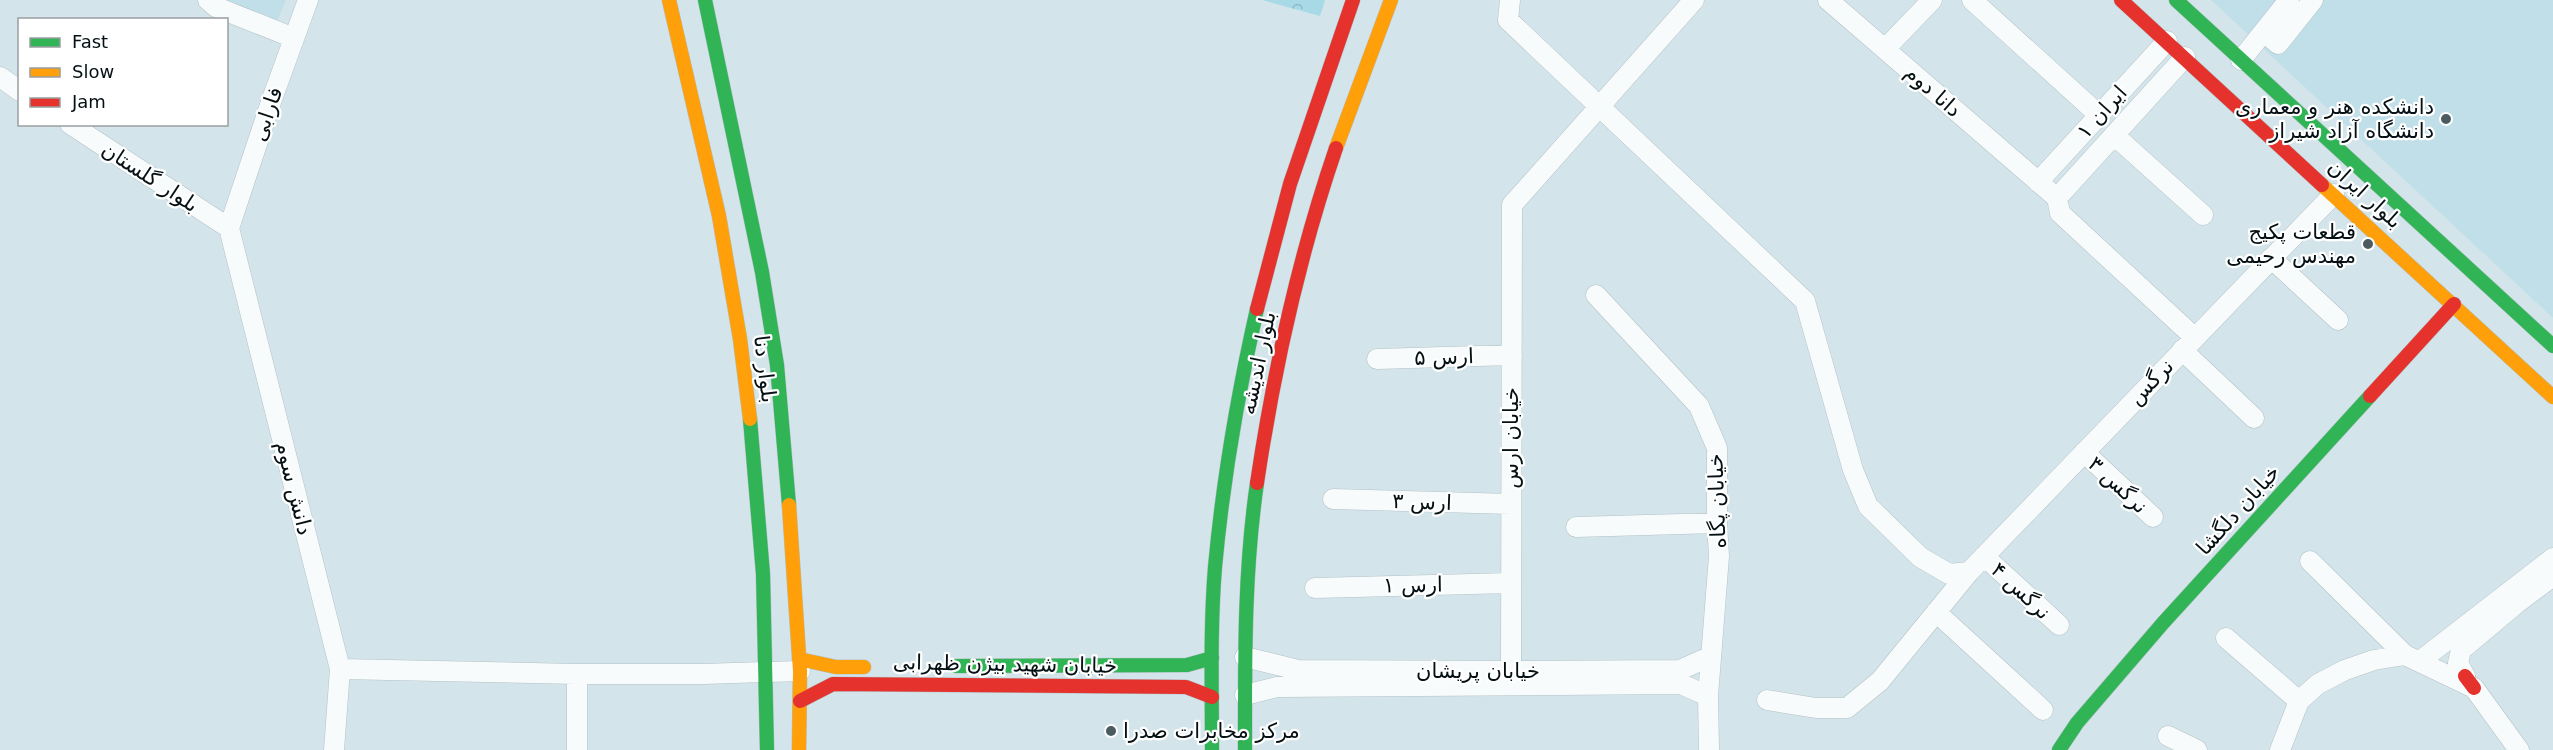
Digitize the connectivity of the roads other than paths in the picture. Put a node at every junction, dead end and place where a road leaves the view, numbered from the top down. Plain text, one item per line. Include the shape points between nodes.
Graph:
1 (208, 0) edge
2 (308, 0) edge
3 (669, 0) edge
4 (705, 0) edge
5 (1353, 0) edge
6 (1391, 0) edge
7 (1510, 0) edge
8 (1694, 0) edge
9 (1828, 0) edge
10 (1932, 0) edge
11 (1972, 0) edge
12 (2121, 0) edge
13 (2176, 0) edge
14 (2289, 0) edge
15 (2313, 0) edge
16 (2264, 32) junction
17 (294, 39) junction
18 (2167, 41) junction
19 (1885, 49) junction
20 (2185, 57) junction
21 (2241, 60) junction
22 (0, 78) edge
23 (18, 89) edge
24 (1600, 106) junction
25 (2099, 115) junction
26 (73, 126) edge
27 (2114, 135) junction
28 (2038, 182) junction
29 (2334, 194) junction
30 (2057, 198) junction
31 (2203, 215) dead end
32 (229, 228) junction
33 (2271, 258) junction
34 (1596, 295) dead end
35 (2454, 304) junction
36 (2338, 320) dead end
37 (2188, 344) junction
38 (2553, 346) edge
39 (1512, 355) junction
40 (1377, 359) dead end
41 (2553, 397) edge
42 (2254, 418) dead end
43 (2084, 452) junction
44 (1333, 499) dead end
45 (1511, 504) junction
46 (2153, 517) dead end
47 (1717, 523) junction
48 (1576, 527) dead end
49 (1984, 556) junction
50 (2553, 558) edge
51 (2310, 561) dead end
52 (1969, 572) junction
53 (2553, 576) edge
54 (1511, 583) junction
55 (1315, 588) dead end
56 (1936, 612) junction
57 (2059, 626) dead end
58 (2226, 638) dead end
59 (1711, 656) junction
60 (1245, 657) junction
61 (1212, 658) junction
62 (2412, 658) junction
63 (800, 665) junction
64 (883, 667) dead end
65 (942, 667) dead end
66 (340, 669) junction
67 (1511, 671) junction
68 (768, 672) junction
69 (577, 674) junction
70 (2469, 682) junction
71 (1245, 695) junction
72 (1708, 696) junction
73 (1212, 697) junction
74 (1767, 699) dead end
75 (800, 701) junction
76 (2300, 701) junction
77 (2043, 710) dead end
78 (2169, 736) dead end
79 (334, 750) edge
80 (577, 750) edge
81 (767, 750) edge
82 (799, 750) edge
83 (1212, 750) edge
84 (1245, 750) edge
85 (1709, 750) edge
86 (2059, 750) edge
87 (2197, 750) edge
88 (2280, 750) edge
89 (2519, 750) edge

1 - 17 street via 216,7
2 - 17 street, فارابی
3 - 68 street, بلوار دنا via 731,278 745,369
4 - 63 street, بلوار دنا via 762,272 777,364
5 - 61 street, بلوار اندیشه via 1272,245 1248,346 1217,543
6 - 60 street, بلوار اندیشه via 1327,176 1303,254 1280,353 1249,547
7 - 24 street via 1508,20
8 - 24 street
9 - 19 street, دانا دوم
10 - 19 street
11 - 25 street
12 - 18 street, بلوار ایران
13 - 21 street, بلوار ایران
14 - 16 street
15 - 16 street via 2278,44
16 - 21 street
17 - 32 street, فارابی
18 - 20 street, بلوار ایران
18 - 25 street, ایران ۱
19 - 28 street, دانا دوم
20 - 27 street, ایران ۱
20 - 29 street, بلوار ایران
21 - 38 street, بلوار ایران
22 - 23 street
24 - 39 street, خیابان ارس via 1512,205
24 - 52 street via 1805,301 1853,470 1868,506 1920,558 1948,574
25 - 28 street, ایران ۱
26 - 32 street, بلوار گلستان
27 - 30 street, ایران ۱
27 - 31 street
28 - 30 street, دانا دوم
29 - 33 street, نرگس
29 - 35 street, بلوار ایران
30 - 37 street via 2060,213
32 - 66 street, دانش سوم
33 - 36 street
33 - 37 street, نرگس
34 - 47 street, خیابان پگاه via 1699,406 1717,448
35 - 41 street, بلوار ایران
35 - 86 street, خیابان دلگشا via 2163,623 2077,723
37 - 42 street
37 - 43 street, نرگس
39 - 40 street, ارس ۵
39 - 45 street, خیابان ارس
43 - 46 street, نرگس ۳
43 - 49 street, نرگس
44 - 45 street, ارس ۳
45 - 54 street, خیابان ارس
47 - 48 street
47 - 59 street, خیابان پگاه via 1719,556
49 - 52 street, نرگس
49 - 57 street, نرگس ۴
50 - 62 street
51 - 62 street
52 - 56 street, نرگس
53 - 70 street via 2461,650 2458,663
54 - 55 street, ارس ۱
54 - 67 street, خیابان ارس
56 - 74 street, نرگس via 1880,681 1846,708 1816,708
56 - 77 street
58 - 76 street
59 - 67 street, خیابان پریشان via 1680,670
59 - 72 street, خیابان پگاه
60 - 67 street, خیابان پریشان via 1299,670
60 - 71 street, بلوار اندیشه
61 - 65 street, خیابان شهید بیژن ظهرابی via 1188,665
61 - 73 street, بلوار اندیشه
62 - 70 street
62 - 76 street via 2374,660 2345,670 2318,684
63 - 64 street, خیابان شهید بیژن ظهرابی
63 - 68 street
63 - 75 street, بلوار دنا
66 - 69 street
66 - 79 street, دانش سوم
68 - 69 street
68 - 81 street, بلوار دنا
69 - 80 street
70 - 89 street
71 - 72 street, خیابان پریشان via 1277,687 1681,684
71 - 84 street, بلوار اندیشه
72 - 85 street, خیابان پگاه
73 - 75 street, خیابان شهید بیژن ظهرابی via 1186,687 833,684
73 - 83 street, بلوار اندیشه
75 - 82 street, بلوار دنا
76 - 88 street
78 - 87 street

